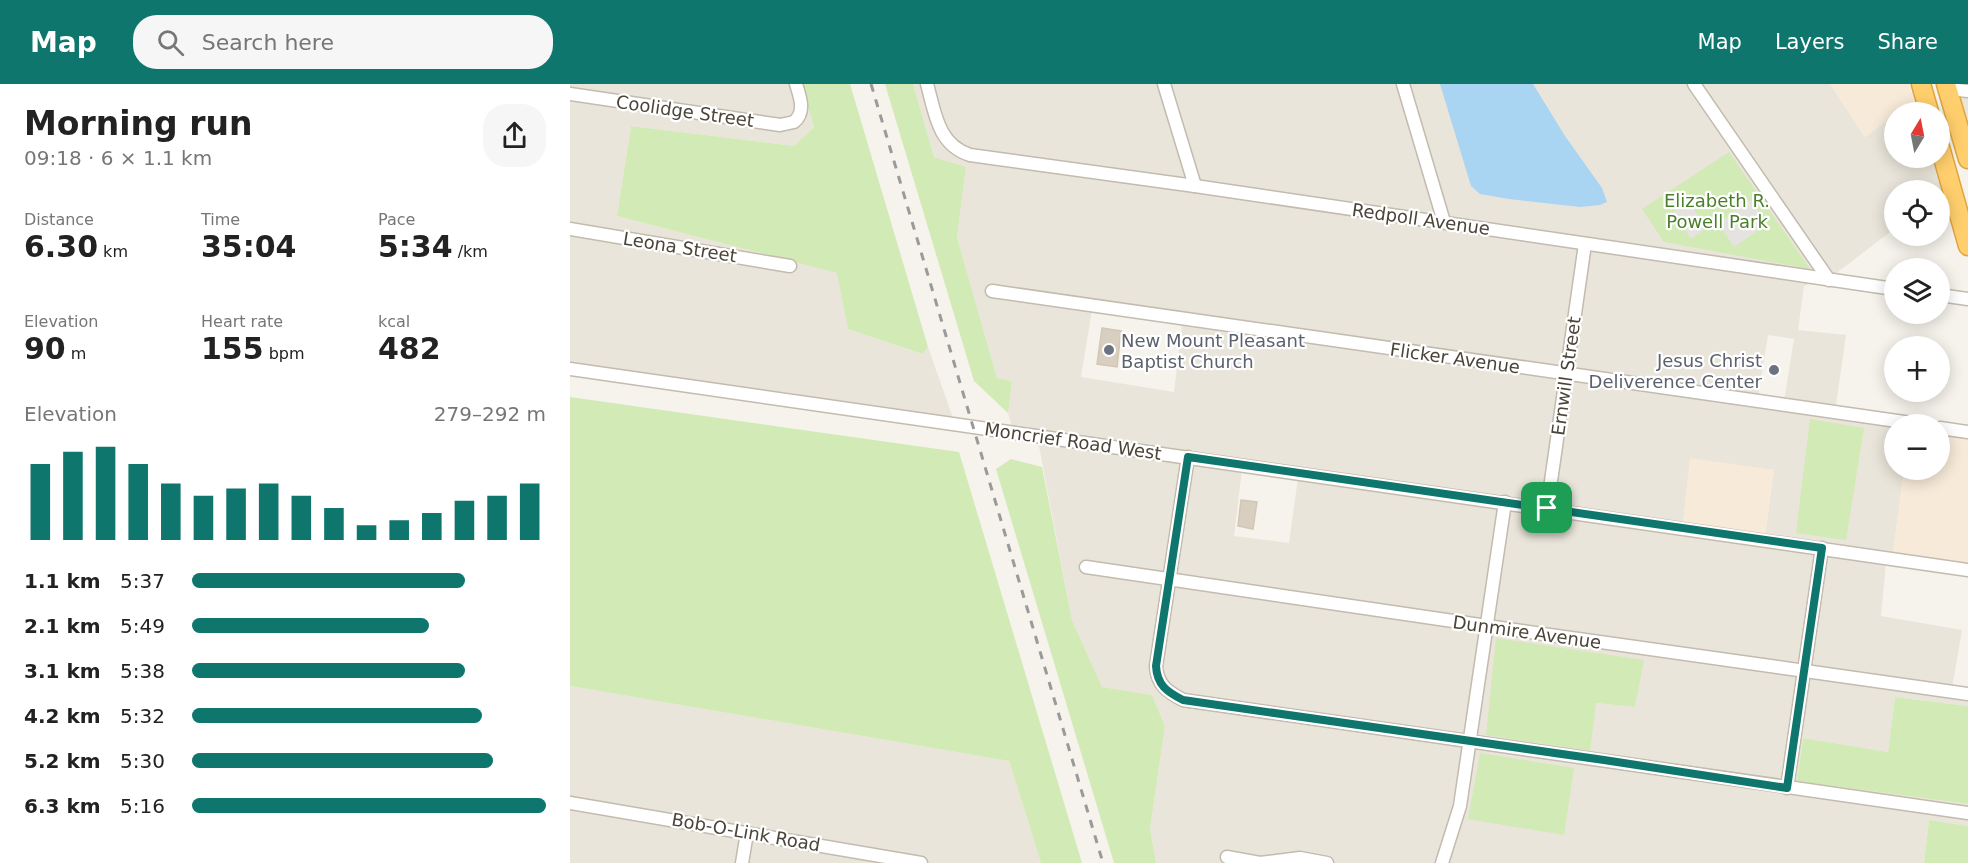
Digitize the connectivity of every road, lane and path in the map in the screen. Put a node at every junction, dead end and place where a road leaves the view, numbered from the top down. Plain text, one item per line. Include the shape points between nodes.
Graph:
1 (796, 84) edge
2 (927, 84) edge
3 (1164, 84) edge
4 (1403, 84) edge
5 (1694, 84) edge
6 (1921, 84) edge
7 (1947, 86) edge
8 (1968, 91) edge
9 (570, 94) edge
10 (1926, 102) edge
11 (1968, 159) edge
12 (1946, 168) edge
13 (1195, 186) junction
14 (1444, 222) junction
15 (570, 229) edge
16 (1586, 244) junction
17 (1968, 246) edge
18 (790, 266) dead end
19 (1829, 280) junction
20 (1884, 288) edge
21 (992, 291) dead end
22 (1950, 296) edge
23 (1968, 299) edge
24 (570, 369) edge
25 (1566, 374) junction
26 (1884, 419) edge
27 (1950, 429) edge
28 (1968, 432) edge
29 (1188, 457) junction
30 (1504, 502) junction
31 (1547, 508) junction
32 (1822, 548) junction
33 (1086, 567) dead end
34 (1968, 570) edge
35 (1169, 579) junction
36 (1487, 626) junction
37 (1804, 670) junction
38 (1968, 694) edge
39 (1471, 741) junction
40 (1787, 788) junction
41 (570, 803) edge
42 (1968, 813) edge
43 (747, 833) junction
44 (1227, 857) dead end
45 (1283, 861) edge
46 (742, 863) edge
47 (921, 863) edge
48 (1327, 863) edge
49 (1442, 863) edge

1 - 9 street, Coolidge Street via 801,105 798,119 780,125
2 - 13 street, Redpoll Avenue via 939,128 959,151
3 - 13 street
4 - 14 street
5 - 19 street
6 - 10 highway
7 - 8 street
7 - 11 highway
12 - 17 highway
13 - 14 street, Redpoll Avenue
14 - 16 street, Redpoll Avenue
15 - 18 street, Leona Street
16 - 19 street, Redpoll Avenue
16 - 25 street, Ernwill Street
19 - 20 street, Redpoll Avenue
21 - 25 street, Flicker Avenue
22 - 23 street
24 - 29 street, Moncrief Road West
25 - 26 street, Flicker Avenue
25 - 31 street, Ernwill Street
27 - 28 street
29 - 30 street, Moncrief Road West
29 - 35 street
30 - 31 street, Moncrief Road West
30 - 36 street
31 - 32 street, Moncrief Road West
32 - 34 street, Moncrief Road West
32 - 37 street
33 - 35 street, Dunmire Avenue
35 - 36 street, Dunmire Avenue
35 - 39 street via 1157,676 1162,686 1183,700
36 - 37 street, Dunmire Avenue
36 - 39 street
37 - 38 street, Dunmire Avenue
37 - 40 street
39 - 40 street
39 - 49 street via 1460,806
40 - 42 street
41 - 43 street, Bob-O-Link Road
43 - 46 street
43 - 47 street, Bob-O-Link Road
44 - 45 street via 1260,863
45 - 48 street via 1300,858

